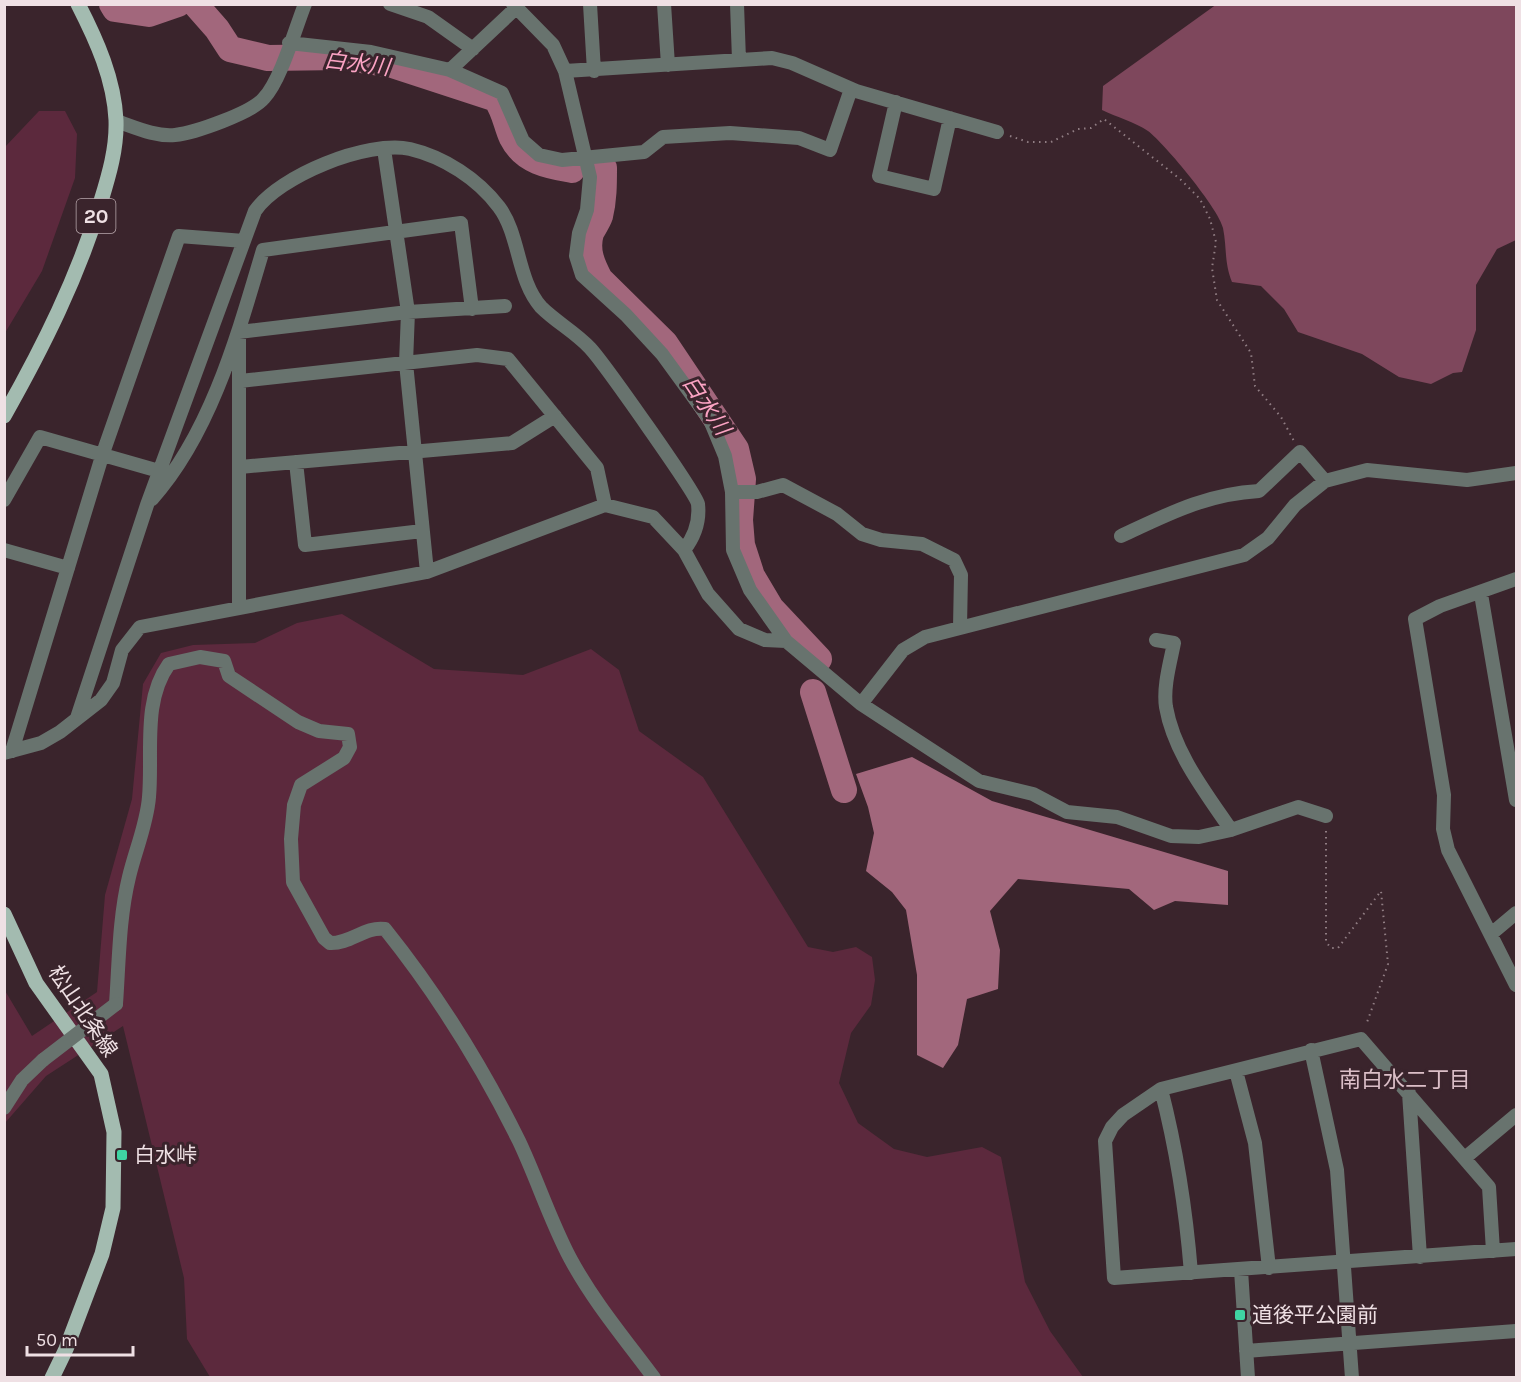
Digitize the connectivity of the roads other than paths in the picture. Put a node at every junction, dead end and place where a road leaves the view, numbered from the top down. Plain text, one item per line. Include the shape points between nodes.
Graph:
1 (78, 4) edge
2 (305, 4) edge
3 (390, 4) edge
4 (590, 4) edge
5 (664, 4) edge
6 (737, 4) edge
7 (515, 6) edge
8 (289, 42) junction
9 (473, 49) junction
10 (740, 60) junction
11 (668, 65) junction
12 (450, 70) junction
13 (566, 71) junction
14 (594, 71) junction
15 (851, 88) junction
16 (896, 102) junction
17 (950, 118) junction
18 (116, 121) junction
19 (997, 132) road end
20 (384, 149) junction
21 (585, 159) junction
22 (397, 230) junction
23 (244, 241) junction
24 (505, 306) dead end
25 (472, 309) junction
26 (408, 312) junction
27 (239, 332) junction
28 (406, 363) junction
29 (240, 381) junction
30 (4, 416) edge
31 (555, 416) junction
32 (414, 451) junction
33 (102, 453) junction
34 (296, 462) junction
35 (240, 467) junction
36 (159, 471) junction
37 (1516, 473) edge
38 (1325, 481) junction
39 (732, 492) junction
40 (4, 500) edge
41 (605, 504) junction
42 (147, 505) junction
43 (422, 531) junction
44 (1121, 536) dead end
45 (4, 550) edge
46 (684, 550) junction
47 (68, 568) junction
48 (427, 572) junction
49 (1516, 579) edge
50 (1481, 594) junction
51 (239, 608) junction
52 (960, 627) junction
53 (1156, 640) dead end
54 (786, 641) junction
55 (861, 704) junction
56 (77, 718) junction
57 (8, 752) edge
58 (1516, 801) edge
59 (1326, 816) road end
60 (1231, 830) junction
61 (1516, 912) edge
62 (4, 914) edge
63 (1491, 934) junction
64 (1516, 985) edge
65 (1311, 1050) junction
66 (1236, 1071) junction
67 (1161, 1089) junction
68 (1409, 1093) junction
69 (4, 1108) edge
70 (1516, 1115) edge
71 (1466, 1157) junction
72 (1516, 1250) edge
73 (1492, 1251) junction
74 (1420, 1257) junction
75 (1343, 1263) junction
76 (1269, 1268) junction
77 (1241, 1270) junction
78 (1191, 1273) junction
79 (1516, 1331) edge
80 (1349, 1344) junction
81 (1246, 1351) junction
82 (51, 1377) edge
83 (654, 1377) edge
84 (1248, 1377) edge
85 (1352, 1377) edge

1 - 18 main road, 20 via 110,81
2 - 8 street
3 - 9 street via 428,17
4 - 14 street
5 - 11 street
6 - 10 street
7 - 9 street
7 - 13 street via 553,45
8 - 12 street via 371,52
8 - 18 street via 265,98 250,109 174,135 156,134
9 - 12 street
10 - 11 street
10 - 15 street via 772,58 792,63
11 - 14 street
12 - 21 street via 502,93 523,141 539,155
13 - 14 street
13 - 21 street
15 - 16 street
15 - 21 street via 830,150 799,138 730,133 663,136 644,152
16 - 17 street
16 - 17 street via 879,176 934,189
17 - 19 street
18 - 30 main road, 20 via 111,165 88,245 62,306
20 - 22 street
20 - 23 street via 350,156 291,179 264,198
20 - 46 street via 408,149 433,157 483,187 501,210 528,285 540,306 590,347 698,502 696,534
21 - 39 street via 590,177 587,210 576,256 582,275 662,354 710,420 725,456
22 - 25 street via 461,223
22 - 26 street
22 - 27 street via 263,250
23 - 33 street via 179,236
23 - 36 street
24 - 25 street
25 - 26 street
26 - 27 street
26 - 28 street
27 - 29 street
27 - 42 street via 195,437 174,474
28 - 29 street
28 - 31 street via 477,355 508,359
28 - 32 street
29 - 35 street
31 - 32 street via 512,443
31 - 41 street via 597,468
32 - 34 street
32 - 43 street
33 - 36 street
33 - 40 street via 40,437
33 - 47 street
34 - 35 street
34 - 43 street via 305,545
35 - 51 street
36 - 42 street
37 - 38 street via 1467,480 1367,470
38 - 44 street via 1300,452 1259,491 1196,502
38 - 52 street via 1295,505 1268,538 1244,555
39 - 52 street via 757,492 783,484 837,514 862,534 922,544 954,560 961,575
39 - 54 street via 733,550 750,590
41 - 46 street via 653,517
41 - 48 street
42 - 56 street
43 - 48 street
45 - 47 street
46 - 54 street via 708,594 739,629 765,639
47 - 57 street
48 - 51 street
49 - 50 street
50 - 58 street
50 - 63 street via 1440,606 1415,619 1444,795 1443,829 1448,850
51 - 56 street via 140,627 122,650 113,683 101,700
52 - 55 street via 925,637 903,650
53 - 60 street via 1174,643 1166,686 1166,707 1174,734 1194,775
54 - 55 street
55 - 60 street via 979,781 1033,794 1066,812 1117,817 1171,836 1199,837
56 - 57 street via 41,743
59 - 60 street via 1298,807
61 - 63 street
62 - 82 main road, 松山北条線 via 36,983 101,1074 114,1132 113,1208 102,1254 66,1349
63 - 64 street
65 - 66 street
65 - 68 street via 1361,1038
65 - 75 street via 1337,1170
66 - 67 street
66 - 76 street via 1256,1143
67 - 78 street via 1178,1154
67 - 78 street via 1123,1114 1105,1142 1114,1278
68 - 71 street
68 - 74 street
69 - 83 street, bridge via 22,1080 43,1060 116,1004 124,907 149,799 156,688 169,664 200,657 224,661 229,676 290,717 319,731 348,734 350,747 344,758 301,785 296,794 292,882 330,944 340,944 375,927 385,929 415,966 494,1092 570,1259 599,1305
70 - 71 street
71 - 73 street via 1489,1187
72 - 73 street
73 - 74 street
74 - 75 street
75 - 76 street
75 - 80 street
76 - 77 street
77 - 78 street
77 - 81 street
79 - 80 street
80 - 81 street
80 - 85 street
81 - 84 street

